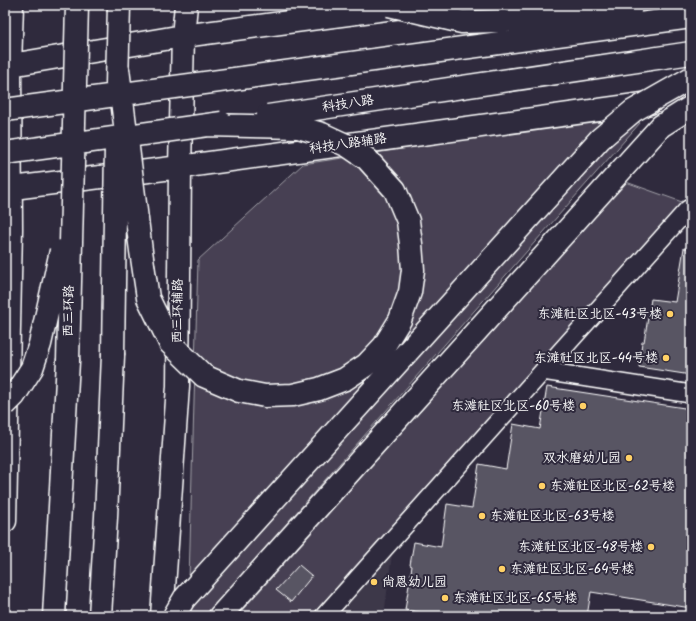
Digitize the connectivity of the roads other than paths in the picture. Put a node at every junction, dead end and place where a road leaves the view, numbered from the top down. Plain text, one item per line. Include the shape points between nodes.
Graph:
1 (12, 5) edge
2 (77, 5) edge
3 (119, 5) edge
4 (186, 5) edge
5 (389, 5) edge
6 (416, 5) edge
7 (691, 16) edge
8 (184, 36) junction
9 (691, 53) edge
10 (8, 66) edge
11 (118, 69) junction
12 (691, 78) edge
13 (691, 97) edge
14 (691, 107) edge
15 (5, 110) edge
16 (206, 125) junction
17 (5, 153) edge
18 (180, 167) junction
19 (8, 189) edge
20 (72, 203) junction
21 (691, 210) edge
22 (542, 371) junction
23 (691, 394) edge
24 (5, 405) edge
25 (5, 521) edge
26 (54, 616) edge
27 (100, 616) edge
28 (162, 616) edge
29 (174, 616) edge
30 (220, 616) edge
31 (324, 616) edge

1 - 10 main road
2 - 20 main road, 西三环路, bridge
3 - 11 main road, bridge
4 - 8 main road, 西三环辅路
5 - 7 main road, bridge via 462,22 528,20 628,11
6 - 8 main road
7 - 15 main road, bridge
8 - 10 main road
8 - 18 main road, 西三环辅路
9 - 16 main road, 科技八路, bridge
10 - 19 main road
11 - 16 main road, bridge via 148,298 170,343 204,376 239,391 265,396 293,396 345,379 366,365 384,346 400,320 410,292 413,270 408,221 395,190 367,159 348,146 322,134 298,127
11 - 27 main road, bridge via 113,355
12 - 29 main road, bridge via 633,111 600,139 184,599
13 - 18 main road, 科技八路辅路
14 - 30 main road via 661,126
16 - 17 main road, 科技八路, bridge
18 - 19 main road, 科技八路辅路
18 - 28 main road, 西三环辅路 via 178,386
19 - 25 main road
20 - 24 main road, bridge via 40,344 32,368
20 - 26 main road, 西三环路, bridge via 68,361
21 - 22 street via 688,210
22 - 23 street
22 - 31 street

